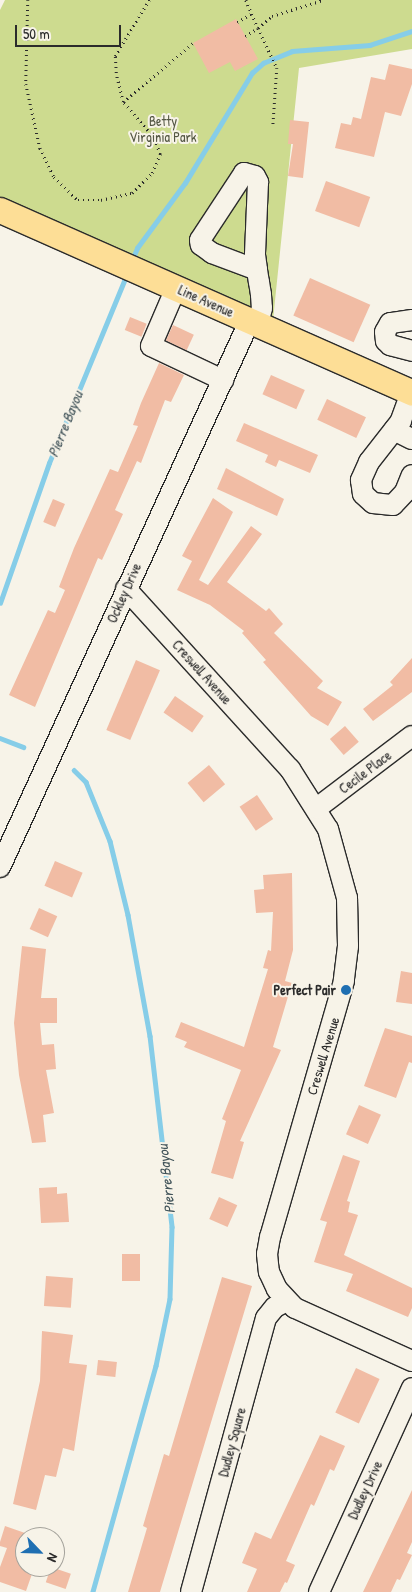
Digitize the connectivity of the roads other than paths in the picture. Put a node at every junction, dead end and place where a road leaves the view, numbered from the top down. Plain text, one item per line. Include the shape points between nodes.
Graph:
1 (0, 210) edge
2 (257, 270) junction
3 (169, 284) junction
4 (412, 320) edge
5 (254, 322) junction
6 (412, 351) edge
7 (223, 380) junction
8 (412, 392) edge
9 (403, 435) edge
10 (412, 475) edge
11 (126, 589) junction
12 (412, 736) edge
13 (317, 808) junction
14 (0, 867) edge
15 (287, 1301) junction
16 (412, 1361) edge
17 (412, 1388) edge
18 (191, 1592) edge
19 (319, 1592) edge

1 - 3 main road, Line Avenue
2 - 2 street, Ockley Drive via 258,182 255,176 244,174 200,240 200,245 212,253
2 - 5 street, Ockley Drive via 262,308
3 - 5 main road, Line Avenue
3 - 7 street via 151,346
4 - 6 street via 390,322 386,332 386,341 390,345
5 - 7 street, Ockley Drive
5 - 8 main road, Line Avenue
7 - 11 street, Ockley Drive
8 - 9 street
9 - 10 street via 369,462 361,480 363,494 373,503 393,505 405,492
11 - 13 street, Creswell Avenue via 290,769
11 - 14 street, Ockley Drive
12 - 13 street, Cecile Place
13 - 15 street, Creswell Avenue via 340,863 348,898 348,946 339,1003 267,1254 269,1272
15 - 16 street, Creswell Avenue via 306,1314
15 - 18 street, Dudley Square via 275,1307 266,1318
17 - 19 street, Dudley Drive

